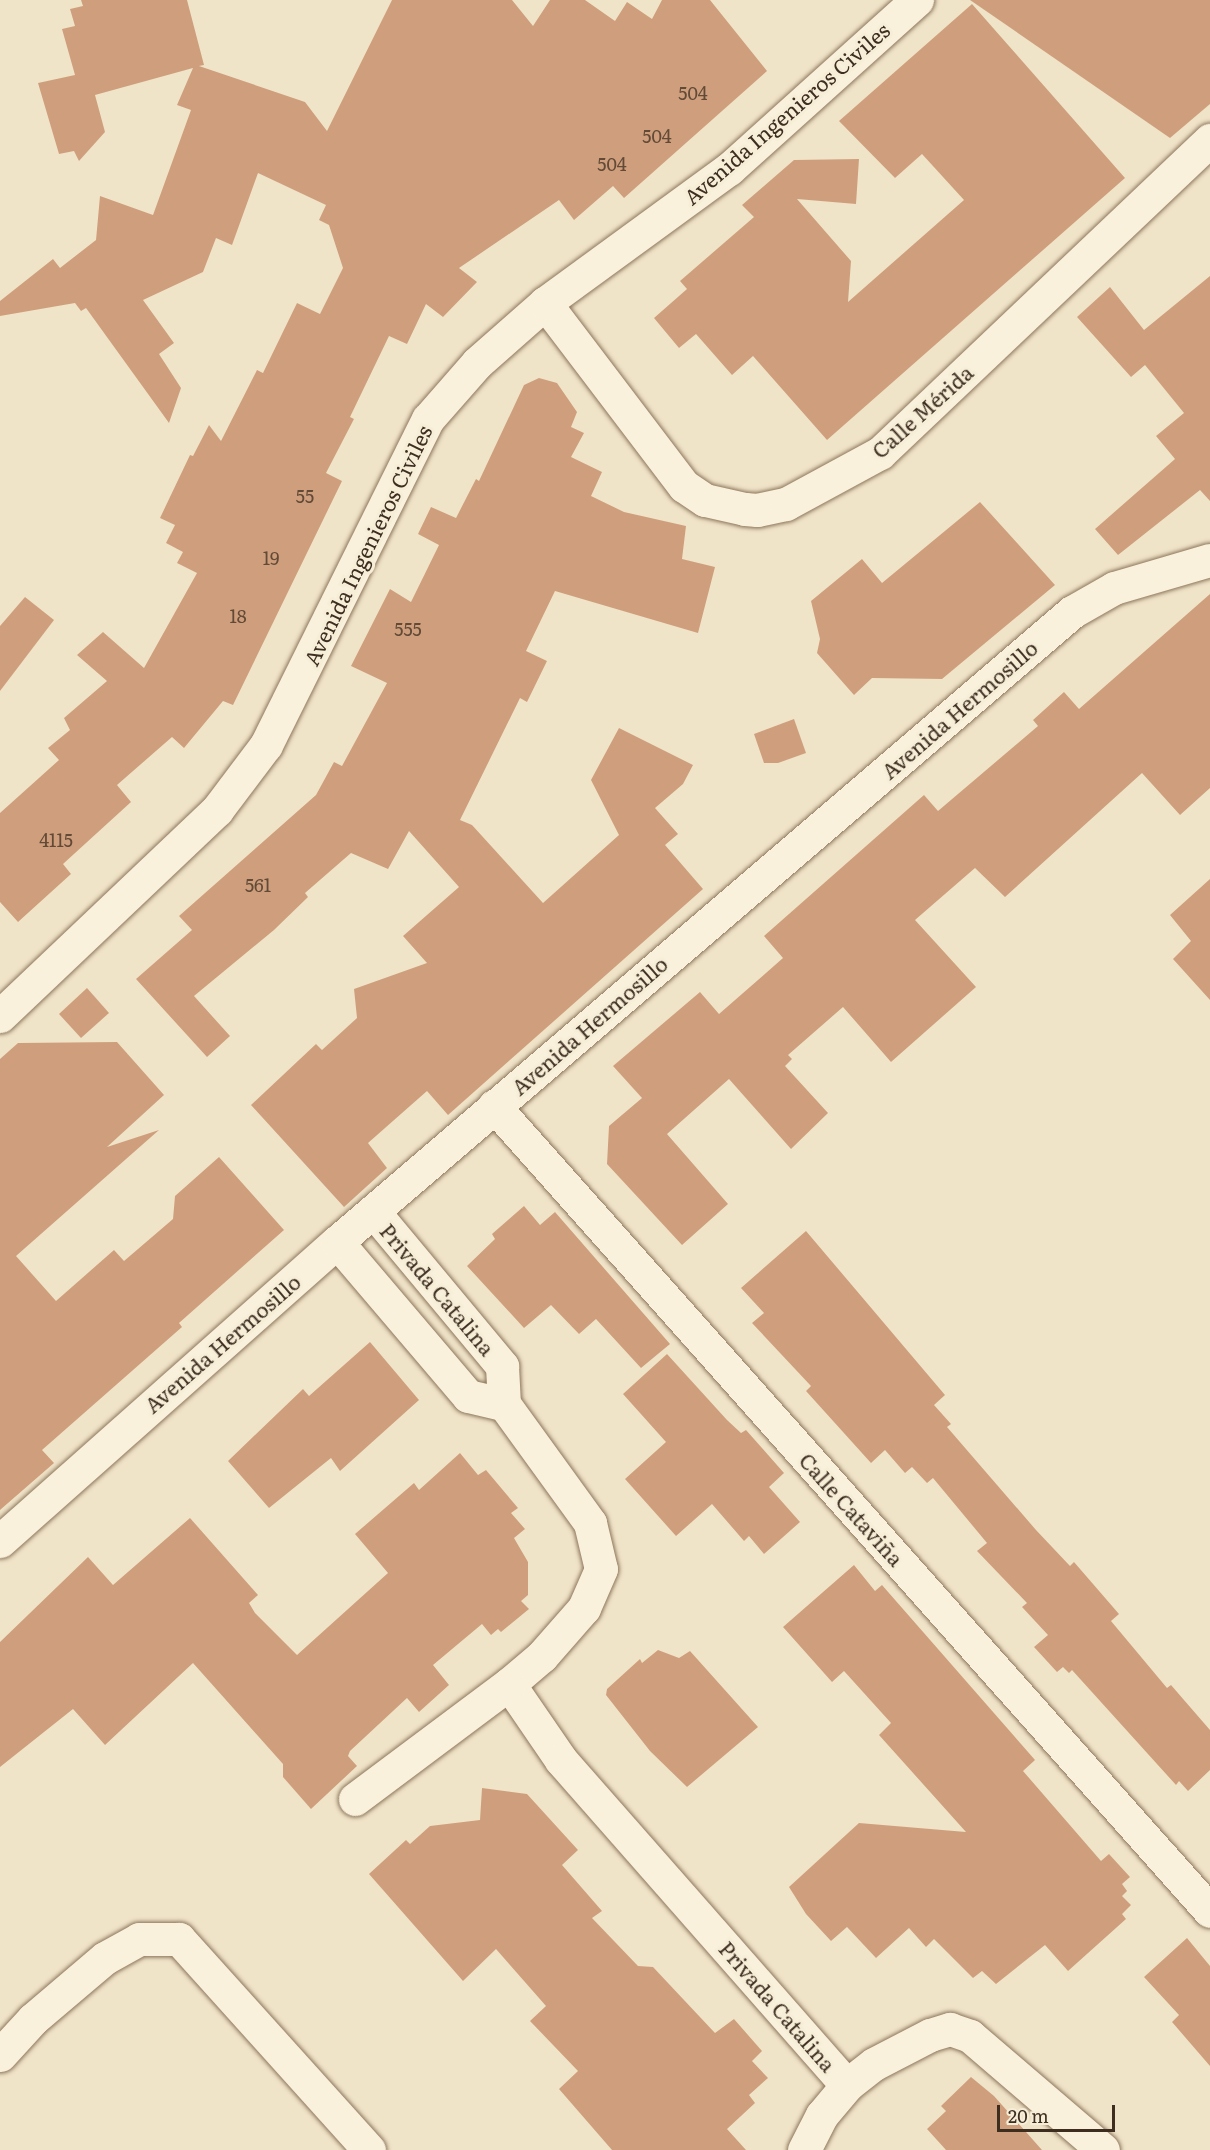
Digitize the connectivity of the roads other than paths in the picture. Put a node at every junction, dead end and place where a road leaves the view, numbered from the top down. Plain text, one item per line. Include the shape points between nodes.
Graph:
1 (909, 3) edge
2 (1210, 140) edge
3 (545, 303) junction
4 (1210, 560) edge
5 (0, 1016) edge
6 (494, 1106) junction
7 (373, 1211) junction
8 (337, 1242) junction
9 (504, 1404) junction
10 (0, 1541) edge
11 (508, 1684) junction
12 (355, 1799) dead end
13 (1210, 1911) edge
14 (33, 2019) junction
15 (0, 2038) edge
16 (0, 2055) edge
17 (847, 2085) junction
18 (369, 2150) edge
19 (804, 2150) edge
20 (1103, 2150) edge

1 - 3 street, Avenida Ingenieros Civiles via 729,169
2 - 3 street, Calle Mérida via 880,453 786,504 745,509 705,500 684,486
3 - 5 street, Avenida Ingenieros Civiles via 477,363 429,419 266,745 217,810
4 - 6 street, Avenida Hermosillo via 1114,588 1072,612
6 - 7 street, Avenida Hermosillo
6 - 13 street, Calle Cataviña
7 - 8 street, Avenida Hermosillo
7 - 9 street, Privada Catalina via 501,1366
8 - 9 street via 468,1396
8 - 10 street, Avenida Hermosillo
9 - 11 street via 590,1523 601,1569 584,1608 542,1656
11 - 12 street
11 - 17 street, Privada Catalina via 561,1760
14 - 15 street
14 - 16 street
14 - 18 street via 105,1958 139,1939 179,1939
17 - 19 street via 822,2115
17 - 20 street, Privada Catalina via 883,2060 950,2029 970,2036

